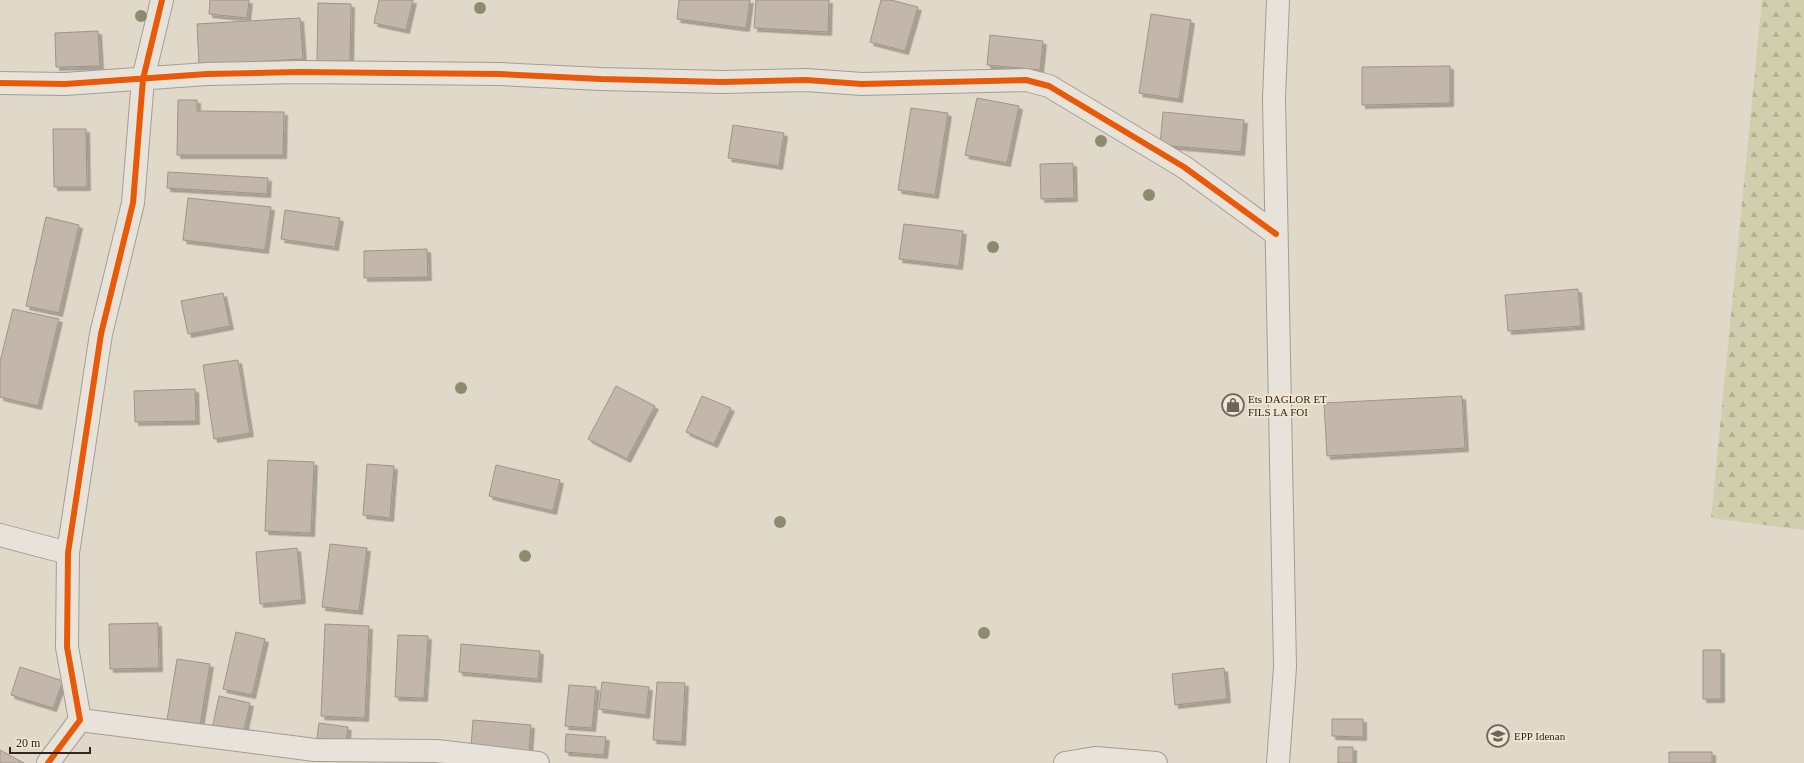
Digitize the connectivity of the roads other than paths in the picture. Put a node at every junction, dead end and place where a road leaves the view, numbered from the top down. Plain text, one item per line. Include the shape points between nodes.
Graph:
1 (162, 0) edge
2 (1278, 0) edge
3 (143, 79) junction
4 (0, 83) edge
5 (1276, 234) junction
6 (0, 535) edge
7 (68, 553) junction
8 (80, 720) junction
9 (310, 756) edge
10 (48, 763) edge
11 (538, 763) edge
12 (1065, 763) edge
13 (1156, 763) edge
14 (1278, 763) edge

1 - 3 street
2 - 5 street via 1274,98
3 - 4 street via 65,84
3 - 5 street via 207,74 299,72 500,74 722,82 806,80 862,84 1026,80 1049,86 1177,163
3 - 7 street via 133,203 101,334
5 - 14 street via 1285,668
6 - 7 street
7 - 8 street via 67,647
8 - 9 street
8 - 10 street
9 - 11 street via 437,751
12 - 13 street via 1095,758

